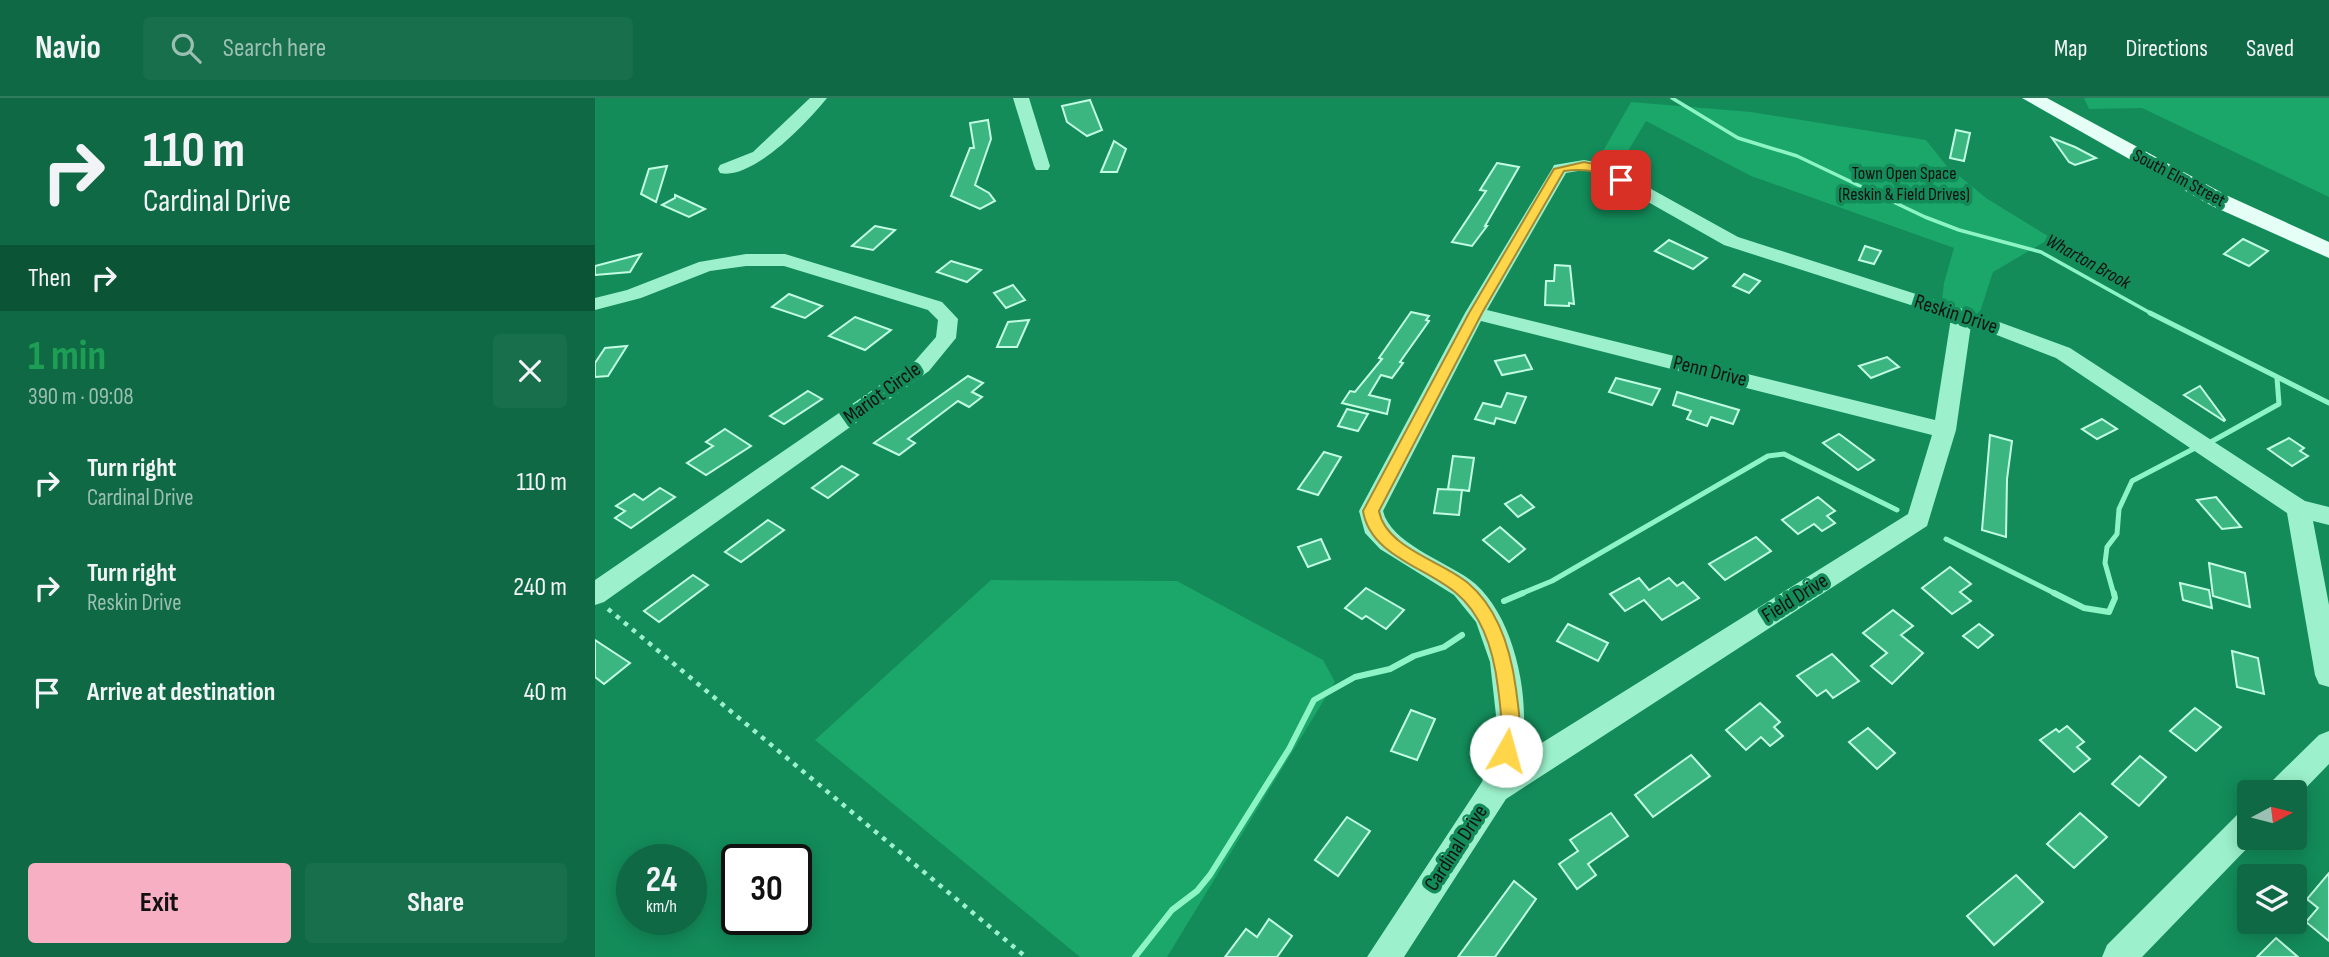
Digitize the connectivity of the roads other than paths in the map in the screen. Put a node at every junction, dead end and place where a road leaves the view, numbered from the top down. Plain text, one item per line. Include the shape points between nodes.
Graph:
1 (819, 98) edge
2 (1021, 98) edge
3 (2032, 98) edge
4 (1042, 166) dead end
5 (726, 169) dead end
6 (1560, 169) joint
7 (2329, 251) edge
8 (595, 304) edge
9 (1475, 313) junction
10 (1962, 315) junction
11 (1945, 430) junction
12 (2298, 508) junction
13 (2329, 516) edge
14 (599, 599) edge
15 (2329, 675) edge
16 (2329, 744) edge
17 (2294, 780) edge
18 (1495, 789) junction
19 (2237, 837) edge
20 (1384, 957) edge
21 (2119, 957) edge

1 - 5 street via 759,156
2 - 4 street
3 - 7 main road, South Elm Street via 2220,201
6 - 9 street, Cardinal Drive
6 - 10 street, Reskin Drive via 1600,168 1731,241
8 - 14 street, Mariot Circle via 706,266 785,260 935,306 948,319 946,338 922,366
9 - 11 street, Penn Drive
9 - 18 street, Cardinal Drive via 1371,511 1374,527 1389,541 1463,588 1487,616 1504,662 1512,733
10 - 11 street, Field Drive
10 - 12 street, Reskin Drive via 2063,353
11 - 18 street, Field Drive via 1918,519
12 - 13 street, Reskin Drive
12 - 15 street
16 - 17 street
18 - 20 street, Cardinal Drive
19 - 21 street

